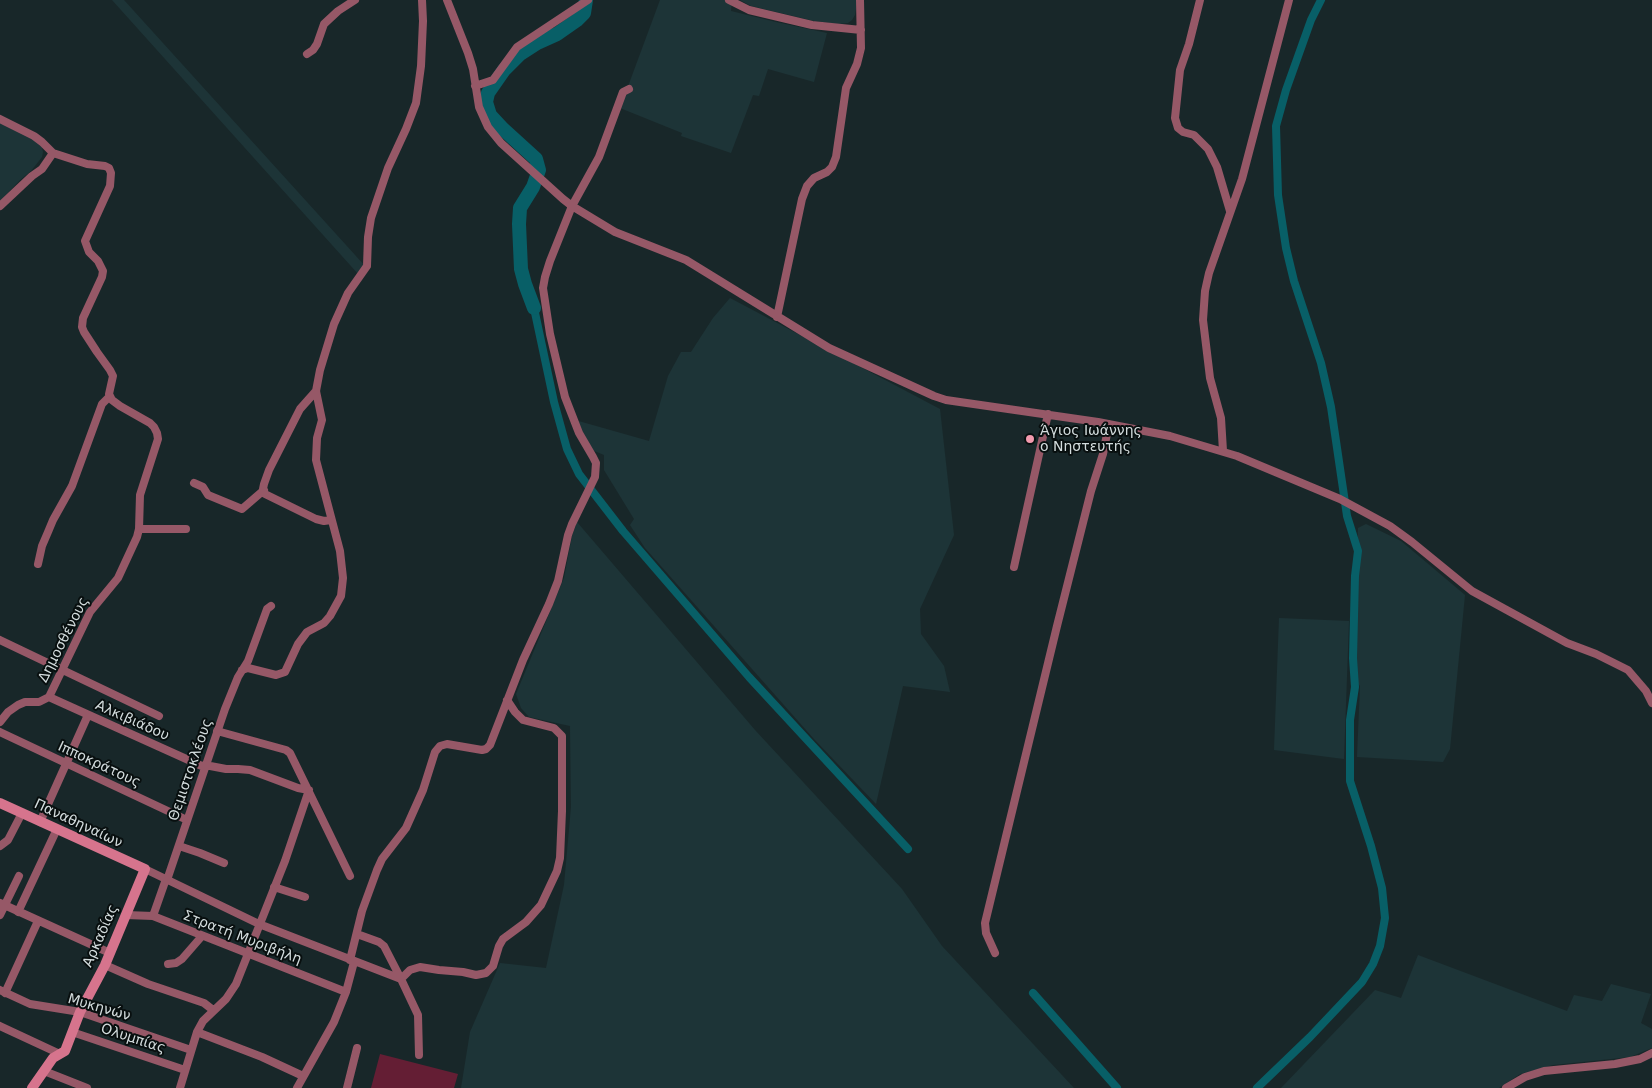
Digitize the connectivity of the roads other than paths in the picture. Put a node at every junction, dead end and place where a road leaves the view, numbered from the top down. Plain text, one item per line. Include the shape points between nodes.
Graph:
1 (356, 0) edge
2 (422, 0) edge
3 (447, 0) edge
4 (728, 0) edge
5 (860, 0) edge
6 (1200, 0) edge
7 (1289, 0) edge
8 (586, 2) edge
9 (861, 30) junction
10 (307, 54) dead end
11 (475, 86) junction
12 (629, 89) dead end
13 (0, 119) edge
14 (53, 153) junction
15 (0, 206) edge
16 (572, 206) junction
17 (1230, 212) junction
18 (777, 317) junction
19 (316, 391) junction
20 (110, 396) junction
21 (1048, 414) junction
22 (1109, 424) junction
23 (1223, 451) junction
24 (194, 483) dead end
25 (264, 490) junction
26 (331, 520) junction
27 (186, 528) dead end
28 (140, 529) junction
29 (38, 564) dead end
30 (1014, 567) dead end
31 (271, 606) dead end
32 (0, 640) edge
33 (63, 670) junction
34 (242, 670) junction
35 (48, 697) junction
36 (507, 700) junction
37 (1652, 703) edge
38 (88, 715) junction
39 (159, 716) dead end
40 (0, 722) edge
41 (217, 731) junction
42 (0, 732) edge
43 (66, 764) junction
44 (205, 766) junction
45 (309, 790) junction
46 (0, 803) edge
47 (22, 813) junction
48 (187, 820) junction
49 (40, 822) junction
50 (57, 829) junction
51 (0, 846) edge
52 (179, 846) junction
53 (224, 863) dead end
54 (145, 869) junction
55 (19, 876) dead end
56 (350, 876) dead end
57 (166, 880) junction
58 (274, 887) junction
59 (306, 897) dead end
60 (2, 904) edge
61 (18, 912) junction
62 (0, 915) edge
63 (126, 915) junction
64 (153, 916) junction
65 (38, 921) junction
66 (259, 924) junction
67 (357, 934) junction
68 (202, 936) junction
69 (995, 953) dead end
70 (110, 954) junction
71 (248, 954) junction
72 (352, 961) junction
73 (168, 964) dead end
74 (105, 965) junction
75 (401, 979) junction
76 (3, 991) edge
77 (346, 992) junction
78 (213, 1010) junction
79 (80, 1012) junction
80 (0, 1026) edge
81 (72, 1032) junction
82 (197, 1032) junction
83 (357, 1048) dead end
84 (191, 1050) junction
85 (1652, 1053) edge
86 (60, 1054) junction
87 (419, 1055) dead end
88 (185, 1070) junction
89 (44, 1071) junction
90 (303, 1076) junction
91 (34, 1088) edge
92 (87, 1088) edge
93 (180, 1088) edge
94 (297, 1088) edge
95 (347, 1088) edge
96 (1506, 1088) edge

1 - 10 street via 324,24 317,44
2 - 19 street via 421,66 416,103 371,218 367,266 340,309
3 - 11 street via 473,68
4 - 9 street via 749,10 812,24
5 - 9 street
6 - 17 street via 1180,70 1175,118 1178,128 1194,135 1208,149 1217,167
7 - 17 street via 1242,179
8 - 11 street via 518,47 493,80
9 - 18 street via 859,56 844,95 835,162 814,178 802,199
11 - 16 street via 479,107 501,143
12 - 16 street via 624,92 599,157
13 - 14 street via 34,136
14 - 15 street via 42,169
14 - 20 street via 87,164 106,166 111,173 110,186 85,241 103,271 82,327 113,376
16 - 18 street via 615,232 686,260
16 - 36 street via 543,288 565,397 579,433 596,463 595,477 568,535 561,572 549,604
17 - 23 street via 1209,274 1203,306 1208,366 1221,418
18 - 21 street via 829,348 934,396
19 - 25 street via 300,409 269,470
19 - 26 street via 322,420 316,460
20 - 28 street, Δημοσθένους via 120,406 150,423 157,433 158,439 140,495
20 - 29 street via 102,404 72,486 52,520
21 - 22 street
21 - 30 street
22 - 23 street
22 - 69 street via 985,923
23 - 37 street via 1340,499 1390,526 1472,591 1567,643 1628,670
24 - 25 street via 208,495 242,509
25 - 26 street via 265,494 316,519
26 - 34 street via 340,551 343,578 341,596 330,616 303,636 285,672 276,675 248,668
27 - 28 street
28 - 33 street, Δημοσθένους via 118,578 90,612
31 - 34 street, Θεμιστοκλέους
32 - 33 street
33 - 35 street, Δημοσθένους
33 - 39 street
34 - 41 street, Θεμιστοκλέους
35 - 38 street, Αλκιβιάδου
35 - 40 street, Δημοσθένους via 39,702 18,705
36 - 67 street via 487,748 481,750 448,744 436,750 406,828 377,870
36 - 75 street via 524,720 554,728 562,736 562,811 557,871 541,905 504,939 493,966 486,973 476,975 420,967 410,970
38 - 43 street
38 - 44 street, Αλκιβιάδου
41 - 44 street, Θεμιστοκλέους
41 - 45 street via 288,751
42 - 43 street, Ιπποκράτους
43 - 48 street, Ιπποκράτους
43 - 49 street
44 - 45 street, Αλκιβιάδου via 250,770
44 - 48 street, Θεμιστοκλέους
45 - 56 street
45 - 58 street
46 - 47 street, Παναθηναίων
47 - 49 street, Παναθηναίων
47 - 51 street via 8,840
48 - 52 street, Θεμιστοκλέους
49 - 50 street, Παναθηναίων
50 - 54 street, Παναθηναίων
50 - 61 street
52 - 53 street
52 - 57 street, Θεμιστοκλέους
54 - 57 street
54 - 63 street, Αρκαδίας
55 - 60 street
57 - 64 street, Θεμιστοκλέους
57 - 66 street
58 - 59 street
58 - 66 street
60 - 61 street
60 - 62 street
61 - 65 street
63 - 64 street, Στρατή Μυριβήλη
63 - 70 street, Αρκαδίας
64 - 68 street, Στρατή Μυριβήλη
65 - 70 street
65 - 76 street
66 - 71 street
66 - 72 street
67 - 72 street
67 - 75 street via 384,946
68 - 71 street, Στρατή Μυριβήλη
68 - 73 street via 182,959
70 - 74 street, Αρκαδίας
71 - 77 street, Στρατή Μυριβήλη
71 - 78 street via 236,984
72 - 75 street
72 - 77 street
74 - 78 street via 204,1003
74 - 79 street, Αρκαδίας
75 - 87 street via 418,1015
76 - 79 street, Μυκηνών via 30,1004
77 - 90 street via 330,1030
78 - 82 street
79 - 81 street, Αρκαδίας
79 - 84 street, Μυκηνών
80 - 86 street
81 - 86 street, Αρκαδίας
81 - 88 street, Ολυμπίας
82 - 84 street
82 - 90 street
83 - 95 street
84 - 88 street
85 - 96 street via 1615,1064 1544,1071
86 - 89 street, Αρκαδίας
88 - 93 street
89 - 91 street, Αρκαδίας
89 - 92 street
90 - 94 street

